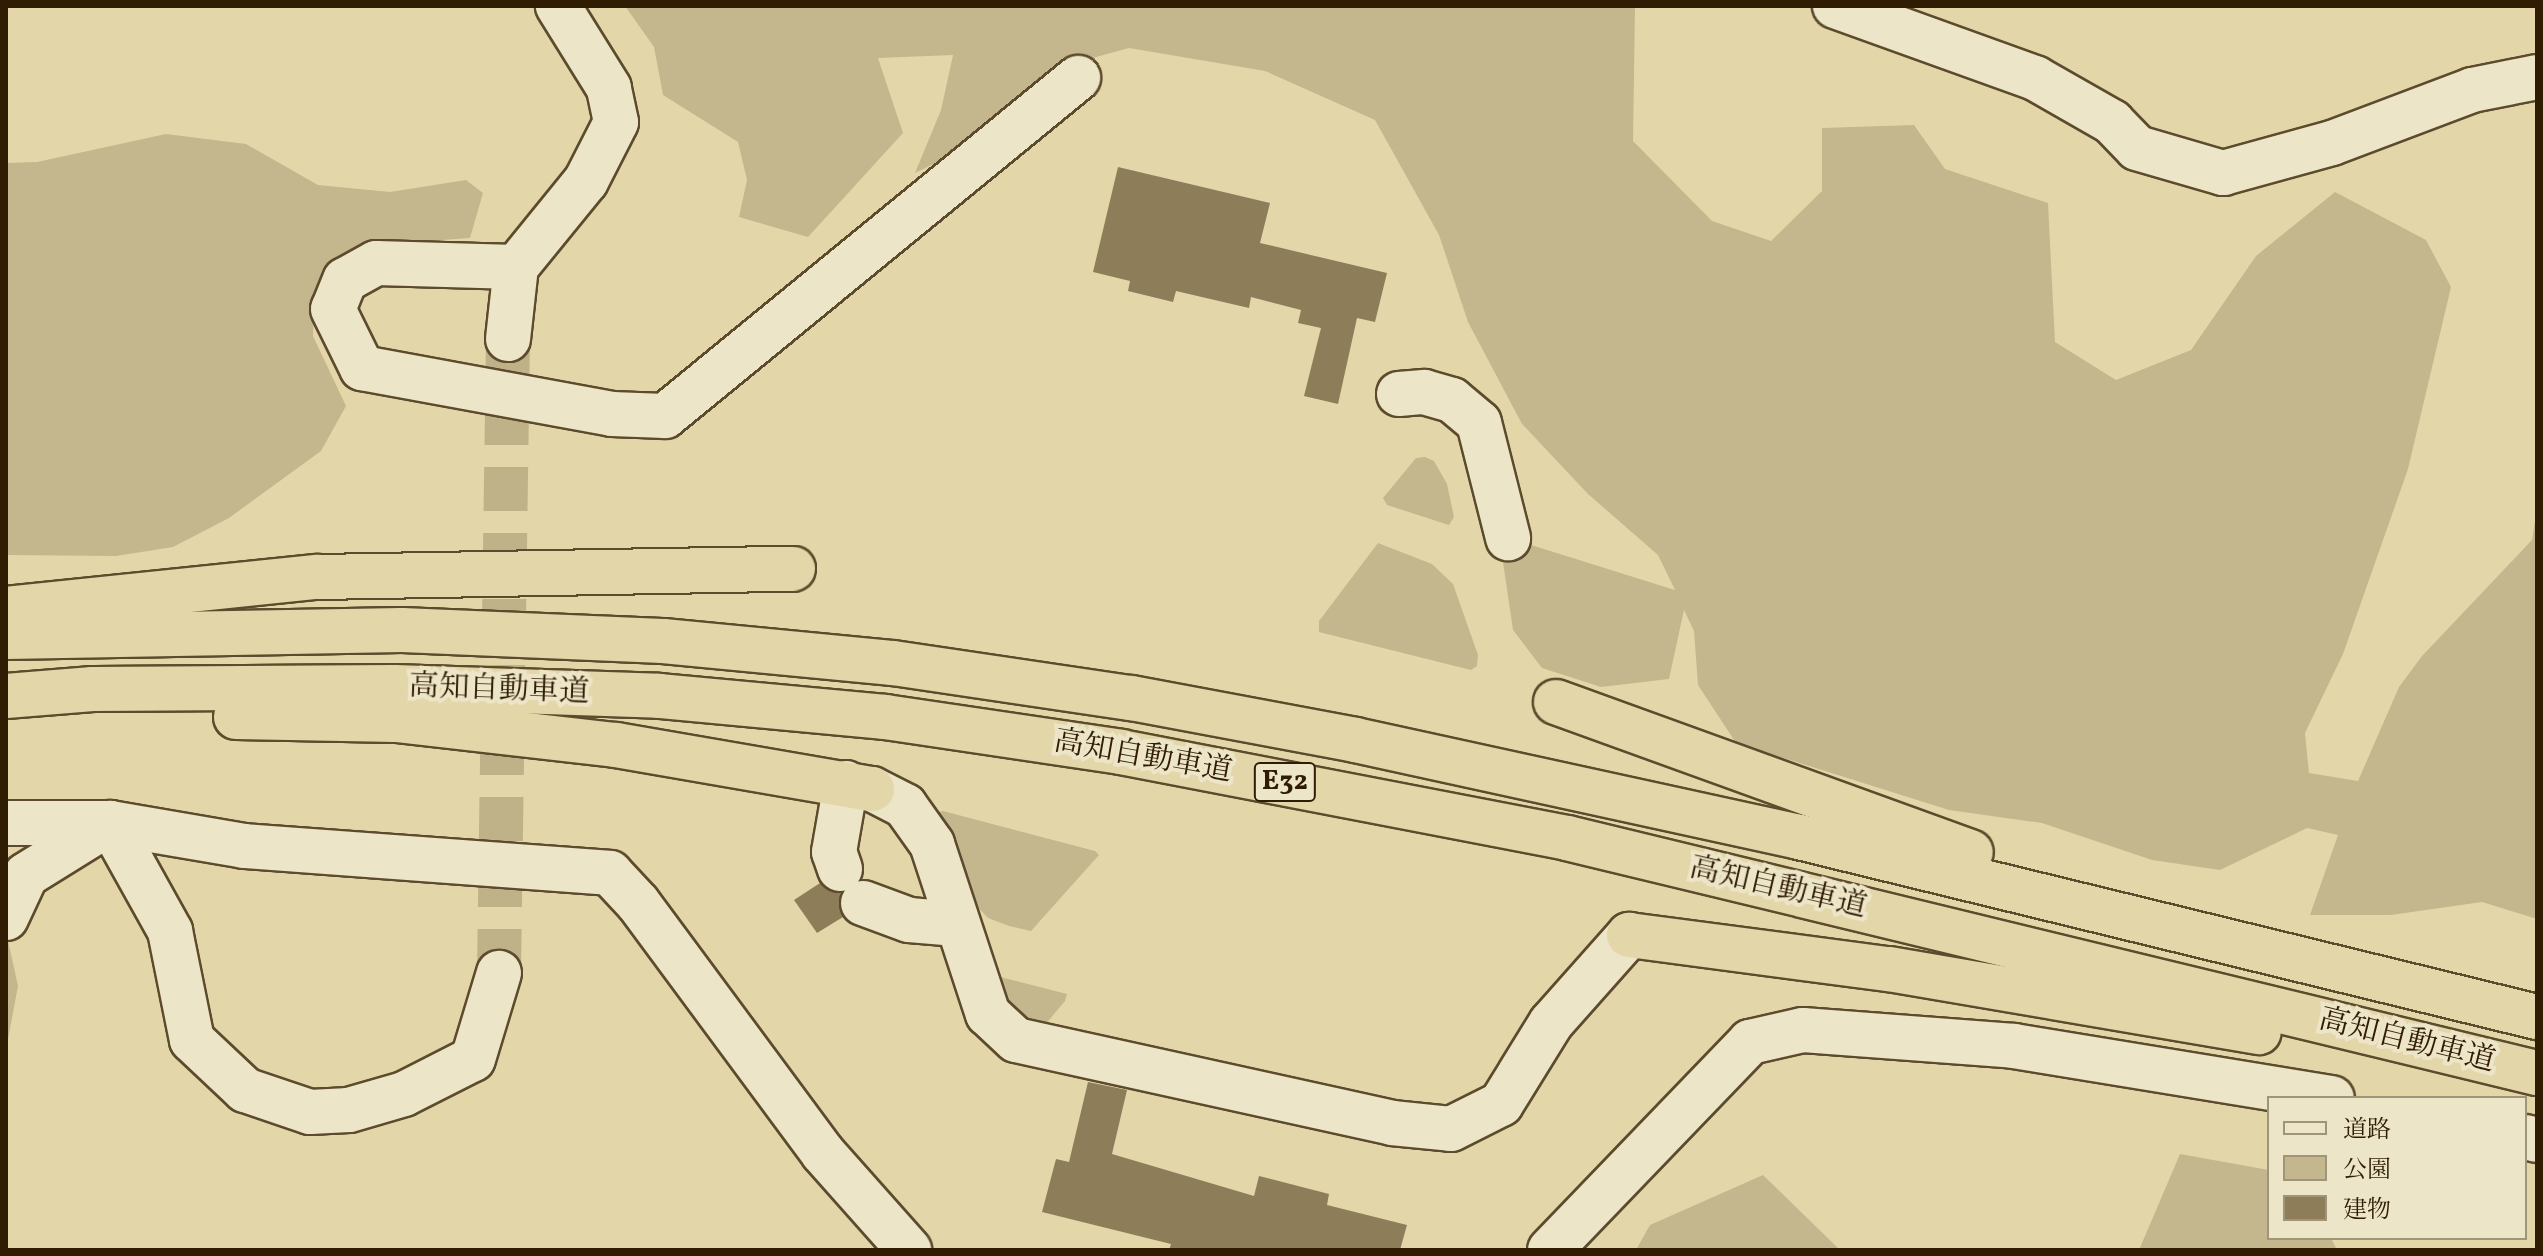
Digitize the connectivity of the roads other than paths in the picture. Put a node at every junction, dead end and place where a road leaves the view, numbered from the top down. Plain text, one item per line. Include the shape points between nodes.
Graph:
1 (558, 6) edge
2 (1835, 6) edge
3 (2537, 77) edge
4 (1078, 78) dead end
5 (516, 267) junction
6 (508, 339) tunnel mouth
7 (1399, 394) dead end
8 (1508, 538) dead end
9 (793, 569) dead end
10 (6, 609) edge
11 (6, 637) edge
12 (6, 696) edge
13 (1556, 702) dead end
14 (6, 716) edge
15 (859, 786) junction
16 (6, 823) edge
17 (110, 823) junction
18 (6, 918) edge
19 (957, 924) junction
20 (1629, 935) joint
21 (499, 973) tunnel mouth
22 (2537, 1007) edge
23 (2537, 1017) edge
24 (2537, 1076) edge
25 (2320, 1096) edge
26 (909, 1250) edge
27 (1550, 1250) edge

1 - 5 street via 609,88 616,122 586,181
2 - 3 street via 2035,78 2112,122 2137,148 2223,173 2332,143 2472,90
4 - 5 street via 665,416 612,414 362,368 333,309 345,280 376,263
5 - 6 street
7 - 8 street via 1424,392 1452,400 1479,423
9 - 10 highway via 318,577
11 - 23 highway, 高知自動車道 / E32 via 402,630 663,641 893,663 1131,698 1355,740 1784,833
12 - 24 highway, 高知自動車道 / E32 via 93,689 394,687 659,696 885,717 1089,747 1567,838
13 - 22 highway via 1989,859
14 - 15 highway via 396,720 616,745
15 - 19 street via 905,806 932,844
15 - 19 street via 834,852 852,886 909,920
16 - 17 street
17 - 18 street via 26,875
17 - 21 street via 170,931 192,1040 245,1090 310,1112 349,1110 404,1094 473,1059
17 - 26 street via 244,846 610,873 823,1153
19 - 20 street via 988,1014 1016,1040 1377,1120 1451,1129 1501,1104 1551,1023
20 - 24 highway via 1889,969
25 - 27 street via 2014,1046 1803,1030 1750,1042

